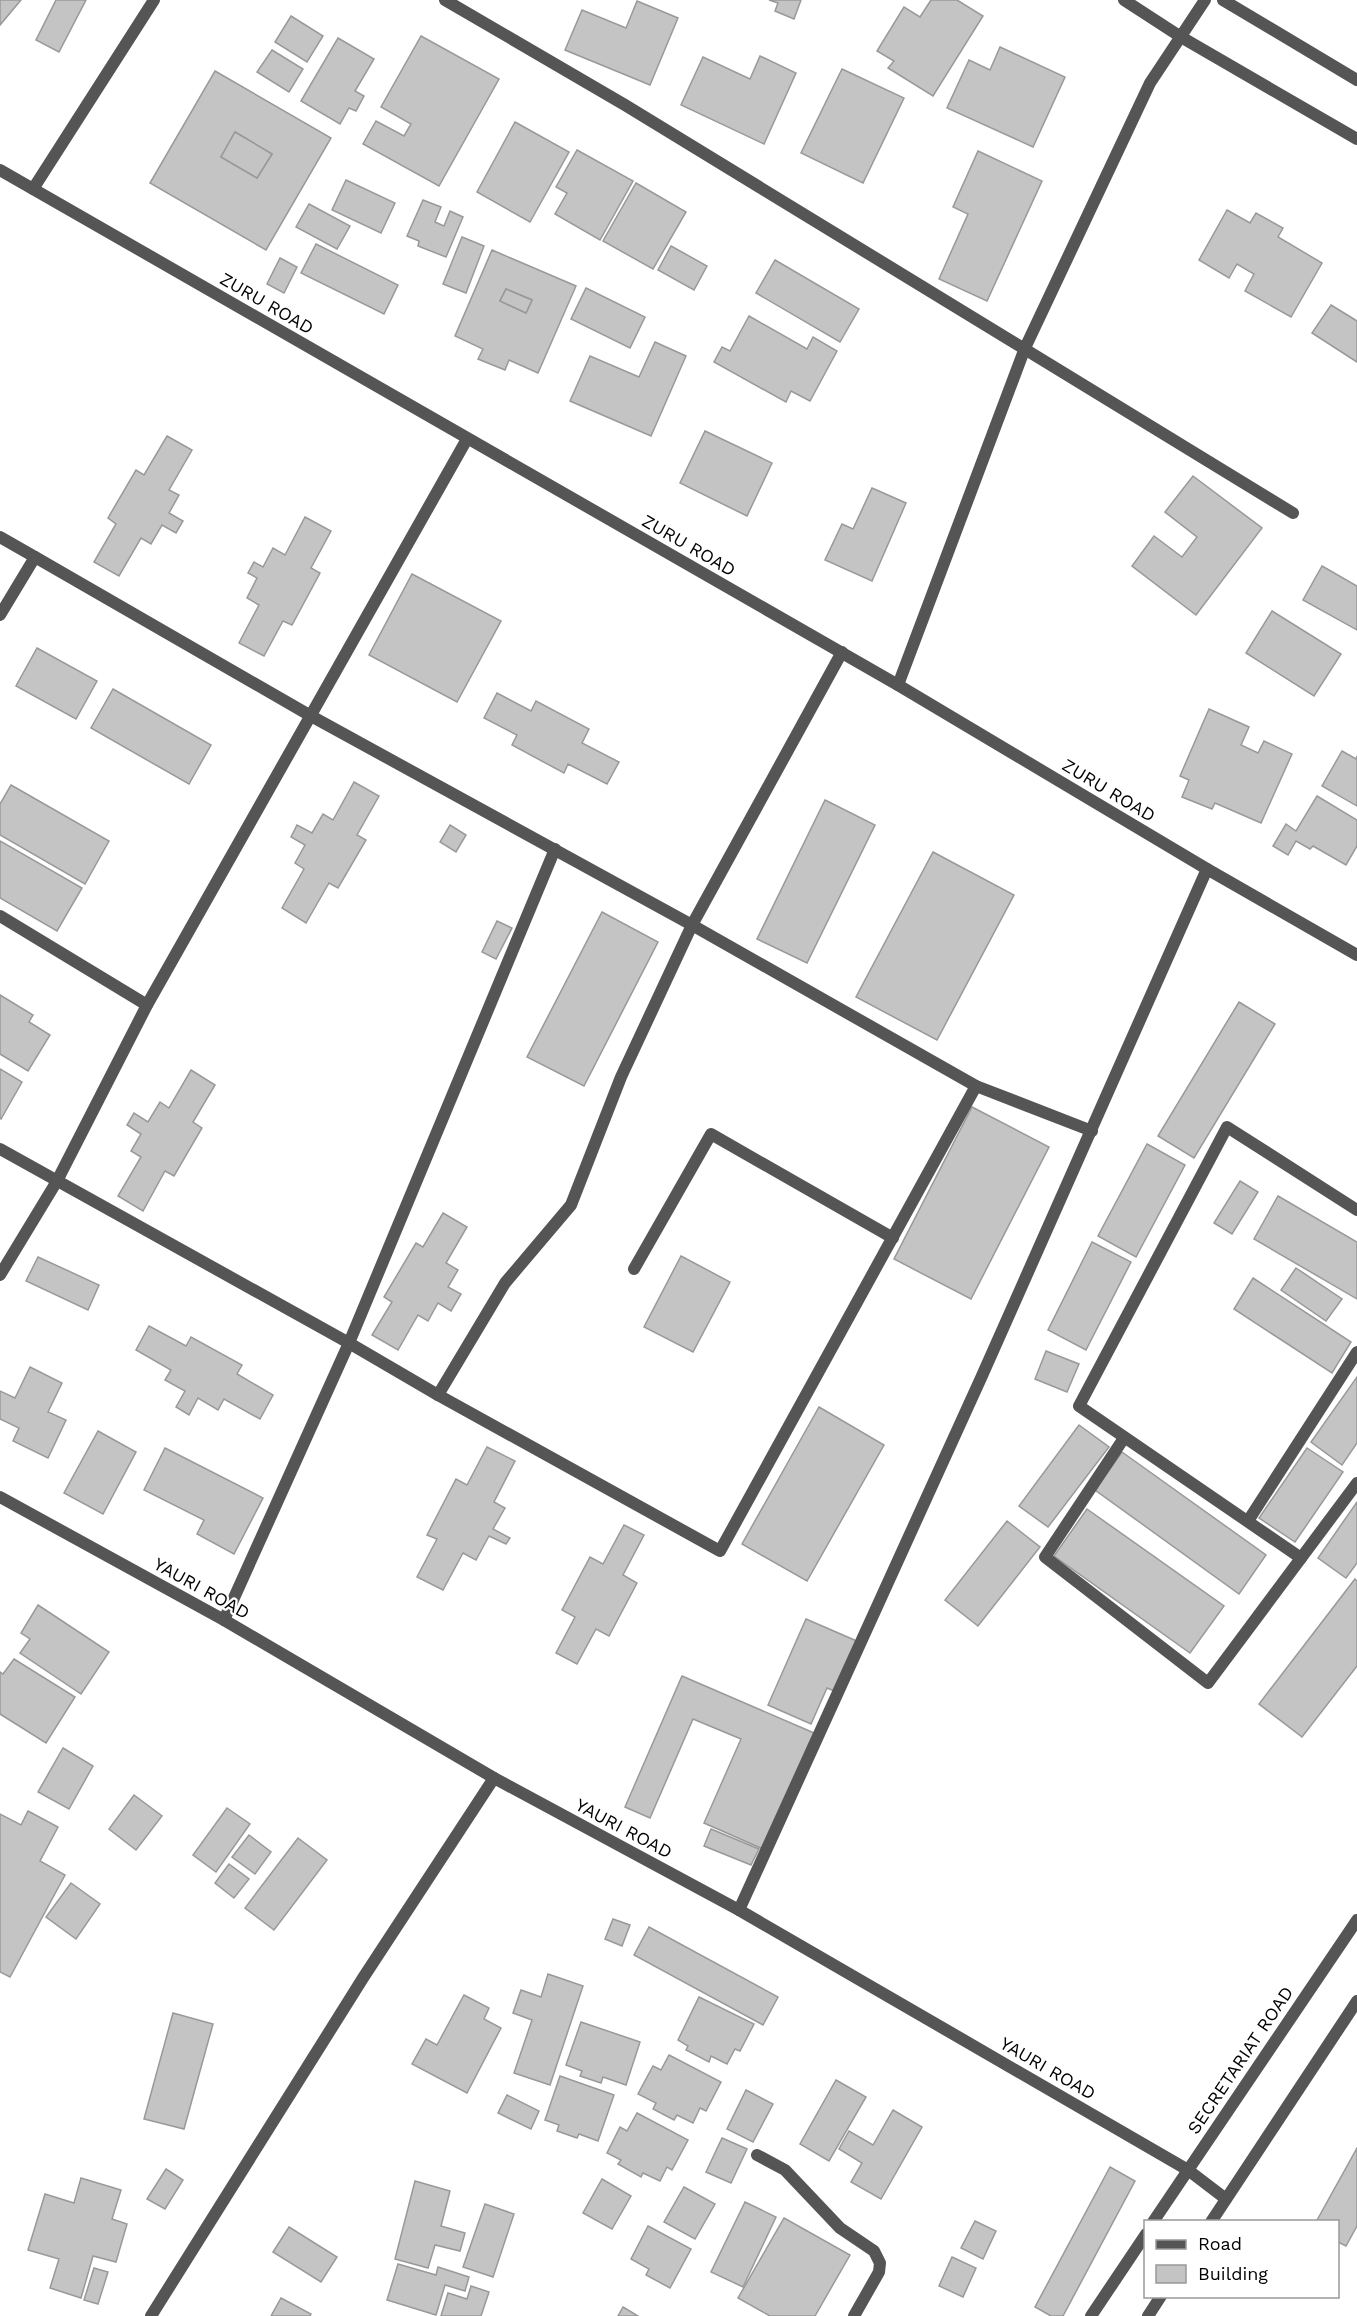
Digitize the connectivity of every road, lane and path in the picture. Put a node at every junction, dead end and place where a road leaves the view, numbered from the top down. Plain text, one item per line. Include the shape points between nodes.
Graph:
1 (154, 0) edge
2 (445, 0) edge
3 (1124, 0) edge
4 (1205, 0) edge
5 (1223, 0) edge
6 (1181, 37) junction
7 (1357, 80) edge
8 (1357, 140) edge
9 (0, 170) edge
10 (33, 189) junction
11 (1025, 348) junction
12 (467, 439) junction
13 (1293, 513) dead end
14 (0, 537) edge
15 (35, 557) junction
16 (0, 615) edge
17 (842, 652) junction
18 (898, 685) junction
19 (311, 716) junction
20 (555, 849) junction
21 (1207, 869) junction
22 (0, 916) edge
23 (692, 925) junction
24 (1357, 955) edge
25 (147, 1005) junction
26 (976, 1086) junction
27 (1092, 1131) junction
28 (0, 1149) edge
29 (57, 1181) junction
30 (1357, 1210) edge
31 (892, 1238) junction
32 (634, 1269) dead end
33 (0, 1275) edge
34 (349, 1343) junction
35 (1357, 1352) edge
36 (438, 1395) junction
37 (1124, 1438) junction
38 (1357, 1483) edge
39 (0, 1497) edge
40 (1248, 1521) junction
41 (1301, 1558) junction
42 (224, 1620) junction
43 (494, 1778) junction
44 (739, 1910) junction
45 (1357, 1920) edge
46 (1357, 2001) edge
47 (757, 2155) dead end
48 (1188, 2170) junction
49 (1226, 2199) junction
50 (1155, 2220) edge
51 (1212, 2220) edge
52 (1144, 2237) edge
53 (1160, 2298) edge
54 (151, 2316) edge
55 (854, 2316) edge
56 (1091, 2316) edge
57 (1148, 2316) edge

1 - 10 street
2 - 11 street
3 - 6 street
4 - 6 street
5 - 7 street
6 - 8 street
6 - 11 street via 1150,83
9 - 10 street, ZURU ROAD
10 - 12 street, ZURU ROAD
11 - 13 street
11 - 18 street
12 - 17 street, ZURU ROAD
12 - 19 street
14 - 15 street
15 - 16 street
15 - 19 street
17 - 18 street, ZURU ROAD
17 - 23 street
18 - 21 street, ZURU ROAD
19 - 20 street
19 - 25 street
20 - 23 street
20 - 34 street
21 - 24 street, ZURU ROAD
21 - 27 street
22 - 25 street
23 - 26 street
23 - 36 street via 621,1077 571,1205 505,1283
25 - 29 street
26 - 27 street
26 - 31 street
27 - 44 street
28 - 29 street
29 - 33 street
29 - 34 street
30 - 37 street via 1227,1127 1079,1406
31 - 32 street via 711,1134
31 - 36 street via 720,1551
34 - 36 street
34 - 42 street
35 - 40 street
37 - 40 street
37 - 41 street via 1044,1557 1208,1683
38 - 41 street
39 - 42 street, YAURI ROAD
40 - 41 street
42 - 43 street, YAURI ROAD
43 - 44 street, YAURI ROAD
43 - 54 street
44 - 48 street, YAURI ROAD
45 - 48 street, SECRETARIAT ROAD
46 - 49 street
47 - 55 street via 785,2170 840,2228 874,2251 880,2263 879,2272
48 - 49 street, YAURI ROAD
48 - 50 street, SECRETARIAT ROAD
49 - 51 street
52 - 56 street
53 - 57 street

